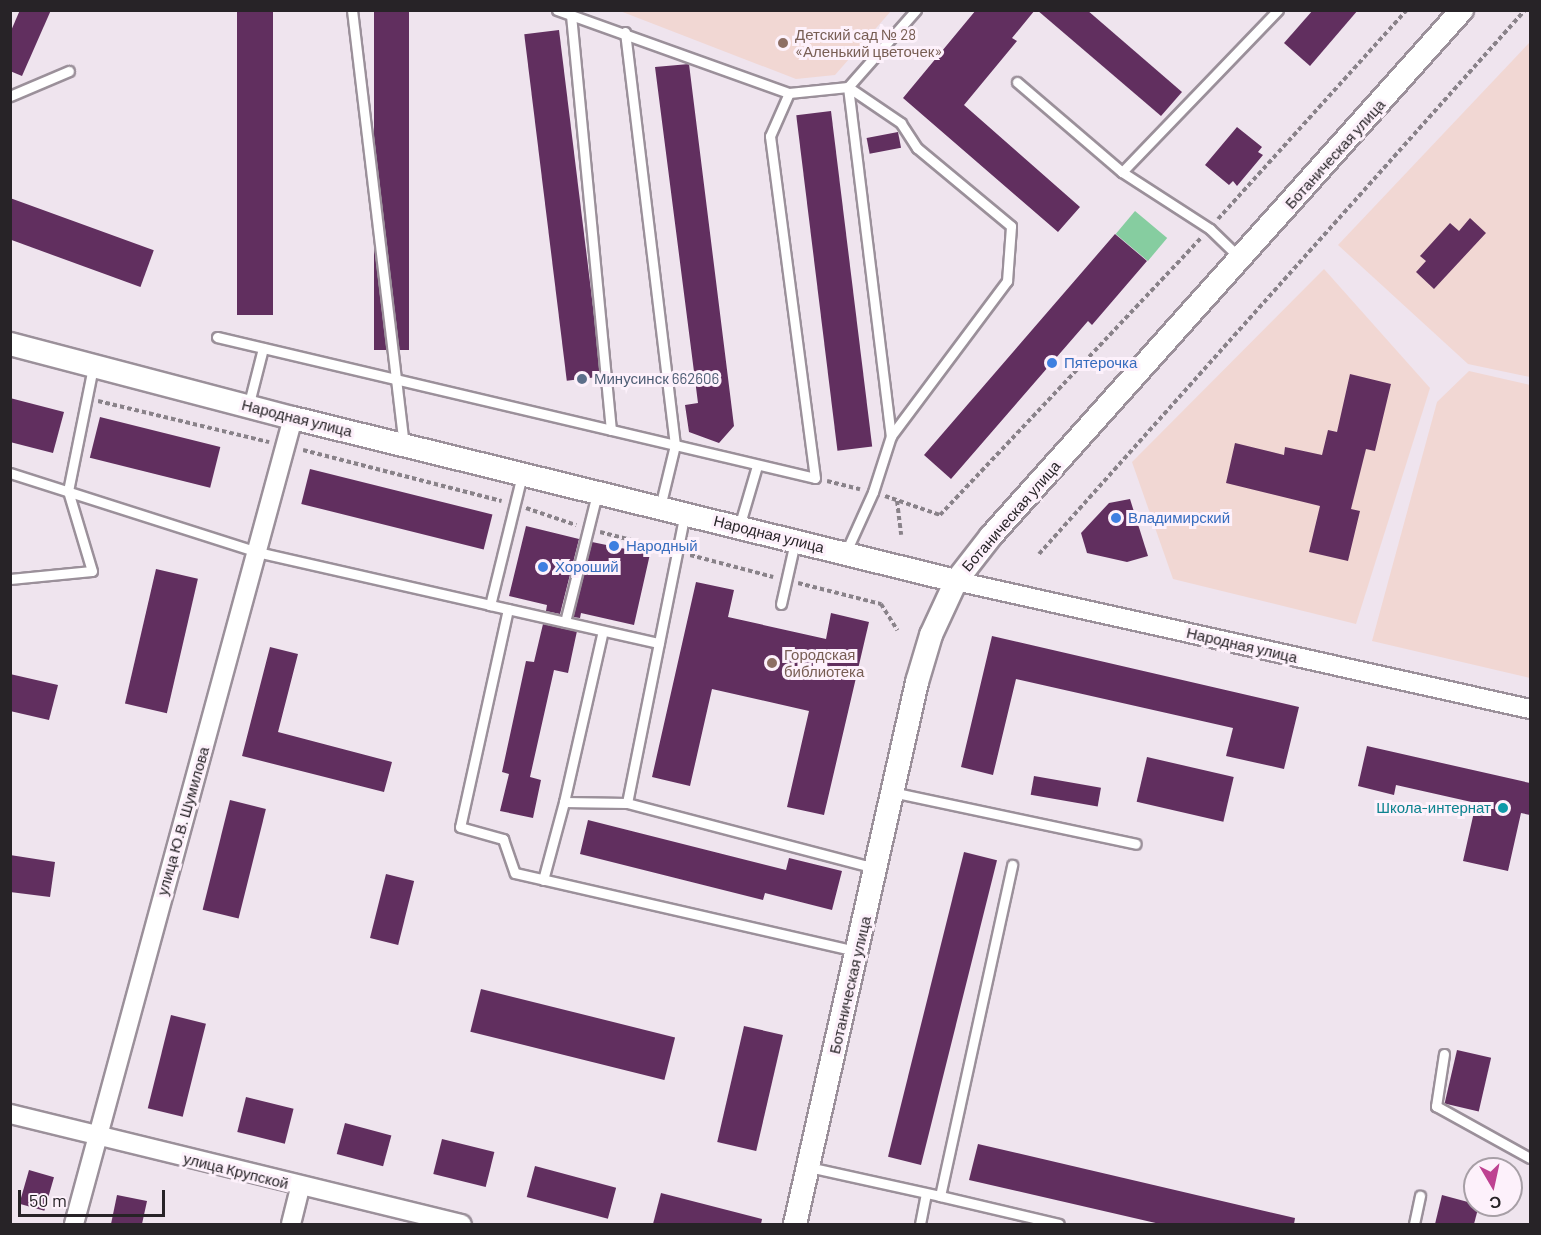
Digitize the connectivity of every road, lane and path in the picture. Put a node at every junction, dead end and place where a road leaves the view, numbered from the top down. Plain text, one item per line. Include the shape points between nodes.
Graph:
1 (352, 10) edge
2 (557, 10) edge
3 (916, 10) edge
4 (1278, 10) edge
5 (1407, 10) edge
6 (1462, 10) edge
7 (1525, 10) edge
8 (571, 15) junction
9 (625, 32) junction
10 (69, 71) dead end
11 (1017, 82) dead end
12 (848, 87) junction
13 (789, 93) junction
14 (10, 96) edge
15 (1122, 172) junction
16 (1210, 229) junction
17 (1242, 259) junction
18 (217, 337) dead end
19 (10, 344) edge
20 (263, 348) junction
21 (93, 366) junction
22 (396, 379) junction
23 (248, 407) junction
24 (293, 418) junction
25 (611, 430) junction
26 (891, 436) junction
27 (404, 444) junction
28 (675, 445) junction
29 (757, 466) junction
30 (522, 472) junction
31 (10, 473) edge
32 (68, 491) junction
33 (597, 491) junction
34 (897, 501) dead end
35 (660, 507) junction
36 (685, 513) junction
37 (940, 516) dead end
38 (739, 527) junction
39 (901, 535) dead end
40 (795, 541) junction
41 (257, 552) junction
42 (845, 554) junction
43 (1039, 554) dead end
44 (10, 579) edge
45 (956, 581) junction
46 (781, 604) dead end
47 (490, 605) junction
48 (508, 609) junction
49 (565, 622) junction
50 (603, 631) junction
51 (658, 644) junction
52 (1530, 709) edge
53 (892, 792) junction
54 (564, 802) junction
55 (627, 802) junction
56 (1136, 844) dead end
57 (1012, 865) dead end
58 (876, 868) junction
59 (543, 880) junction
60 (858, 952) junction
61 (1444, 1054) dead end
62 (10, 1114) edge
63 (95, 1136) junction
64 (1530, 1158) edge
65 (809, 1167) junction
66 (300, 1187) junction
67 (926, 1194) junction
68 (940, 1196) junction
69 (1420, 1196) dead end
70 (74, 1224) edge
71 (291, 1224) edge
72 (462, 1224) edge
73 (795, 1224) edge
74 (920, 1224) edge
75 (1059, 1224) edge
76 (1414, 1224) edge

1 - 22 lane
2 - 8 lane
3 - 12 lane
4 - 15 lane
5 - 16 path
6 - 17 street, Ботаническая улица
7 - 43 path
8 - 9 lane
8 - 25 lane
9 - 13 lane
9 - 28 lane
10 - 14 lane
11 - 15 lane
12 - 13 lane
12 - 26 lane
12 - 26 lane via 901,123 916,148 1011,226 1007,281
13 - 29 lane via 770,136 815,478
15 - 16 lane
16 - 17 lane
16 - 37 path
17 - 45 street, Ботаническая улица via 991,536
18 - 20 lane
19 - 21 street, Народная улица
20 - 22 lane
20 - 23 lane
21 - 23 street, Народная улица
21 - 32 lane
22 - 25 lane
22 - 27 lane
23 - 24 street, Народная улица
24 - 27 street, Народная улица
24 - 41 street, улица Ю.В. Шумилова
25 - 28 lane
26 - 42 lane via 873,492
27 - 30 street, Народная улица
28 - 29 lane
28 - 35 lane
29 - 38 lane
30 - 33 street, Народная улица
30 - 47 lane
31 - 32 lane
32 - 41 lane
32 - 44 lane via 92,571
33 - 35 street, Народная улица
33 - 49 lane
34 - 39 path
35 - 36 street, Народная улица
36 - 38 street, Народная улица
36 - 51 lane
38 - 40 street, Народная улица
40 - 42 street, Народная улица
40 - 46 lane
41 - 47 lane
41 - 63 street, улица Ю.В. Шумилова
42 - 45 street, Народная улица
45 - 52 street, Народная улица
45 - 53 street, Ботаническая улица via 922,663
47 - 48 lane
48 - 49 lane
48 - 59 lane via 460,827 504,839 515,873
49 - 50 lane
50 - 51 lane
50 - 54 lane
51 - 55 lane
53 - 56 lane
53 - 58 street, Ботаническая улица
54 - 55 lane
54 - 59 lane
55 - 58 lane
57 - 68 lane
58 - 60 street, Ботаническая улица
59 - 60 lane
60 - 65 street, Ботаническая улица
61 - 64 lane via 1436,1106
62 - 63 street, улица Крупской
63 - 66 street, улица Крупской
63 - 70 street, улица Ю.В. Шумилова
65 - 67 lane
65 - 73 street, Ботаническая улица
66 - 71 street
66 - 72 street, улица Крупской
67 - 68 lane
67 - 74 lane
68 - 75 lane
69 - 76 lane

